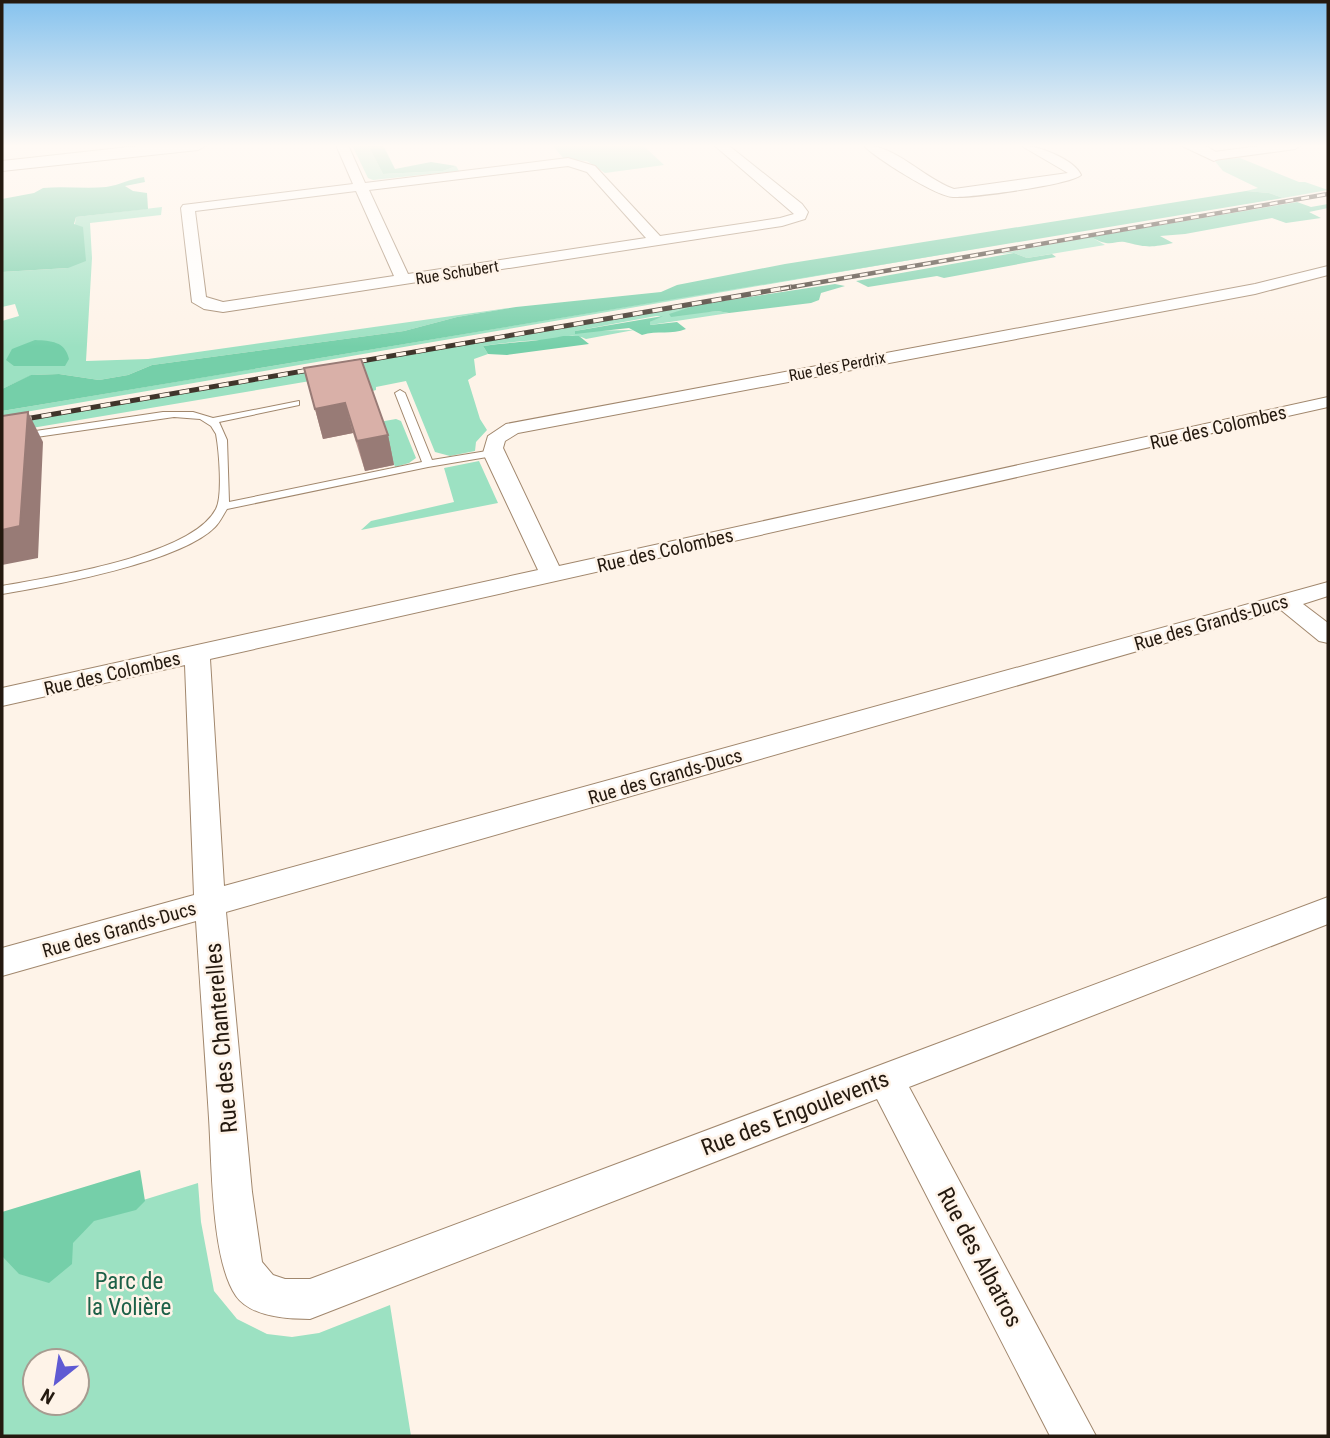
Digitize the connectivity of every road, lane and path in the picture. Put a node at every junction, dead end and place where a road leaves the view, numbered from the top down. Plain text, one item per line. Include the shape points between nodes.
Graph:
1 (188, 212) edge
2 (372, 212) edge
3 (630, 212) edge
4 (799, 212) edge
5 (656, 241) junction
6 (1328, 271) edge
7 (403, 280) junction
8 (400, 393) dead end
9 (1328, 402) edge
10 (296, 403) dead end
11 (212, 421) junction
12 (2, 439) edge
13 (493, 453) junction
14 (428, 464) junction
15 (223, 507) junction
16 (552, 575) junction
17 (1328, 589) edge
18 (2, 590) edge
19 (1285, 601) junction
20 (1328, 635) edge
21 (197, 654) junction
22 (2, 697) edge
23 (210, 903) junction
24 (1328, 911) edge
25 (2, 962) edge
26 (885, 1079) junction
27 (261, 1290) joint
28 (1074, 1436) edge

1 - 7 street, Rue Schubert via 198,299 210,306 237,306
2 - 7 street
3 - 5 street
4 - 5 street, Rue Schubert via 800,216 782,222
5 - 7 street, Rue Schubert
6 - 13 street, Rue des Perdrix via 1255,289 539,422 498,436
8 - 14 lane
9 - 16 street, Rue des Colombes
10 - 11 lane
11 - 12 lane via 172,414
11 - 15 lane via 223,439
13 - 14 lane
13 - 16 street
14 - 15 lane
15 - 18 lane via 209,525 164,551
16 - 21 street, Rue des Colombes
17 - 19 street, Rue des Grands-Ducs
19 - 20 street
19 - 23 street, Rue des Grands-Ducs
21 - 22 street, Rue des Colombes
21 - 23 street, Rue des Chanterelles
23 - 25 street, Rue des Grands-Ducs
23 - 27 street, Rue des Chanterelles via 233,1192 243,1266
24 - 26 street, Rue des Engoulevents
26 - 27 street, Rue des Engoulevents via 338,1290 310,1299 285,1299
26 - 28 street, Rue des Albatros

